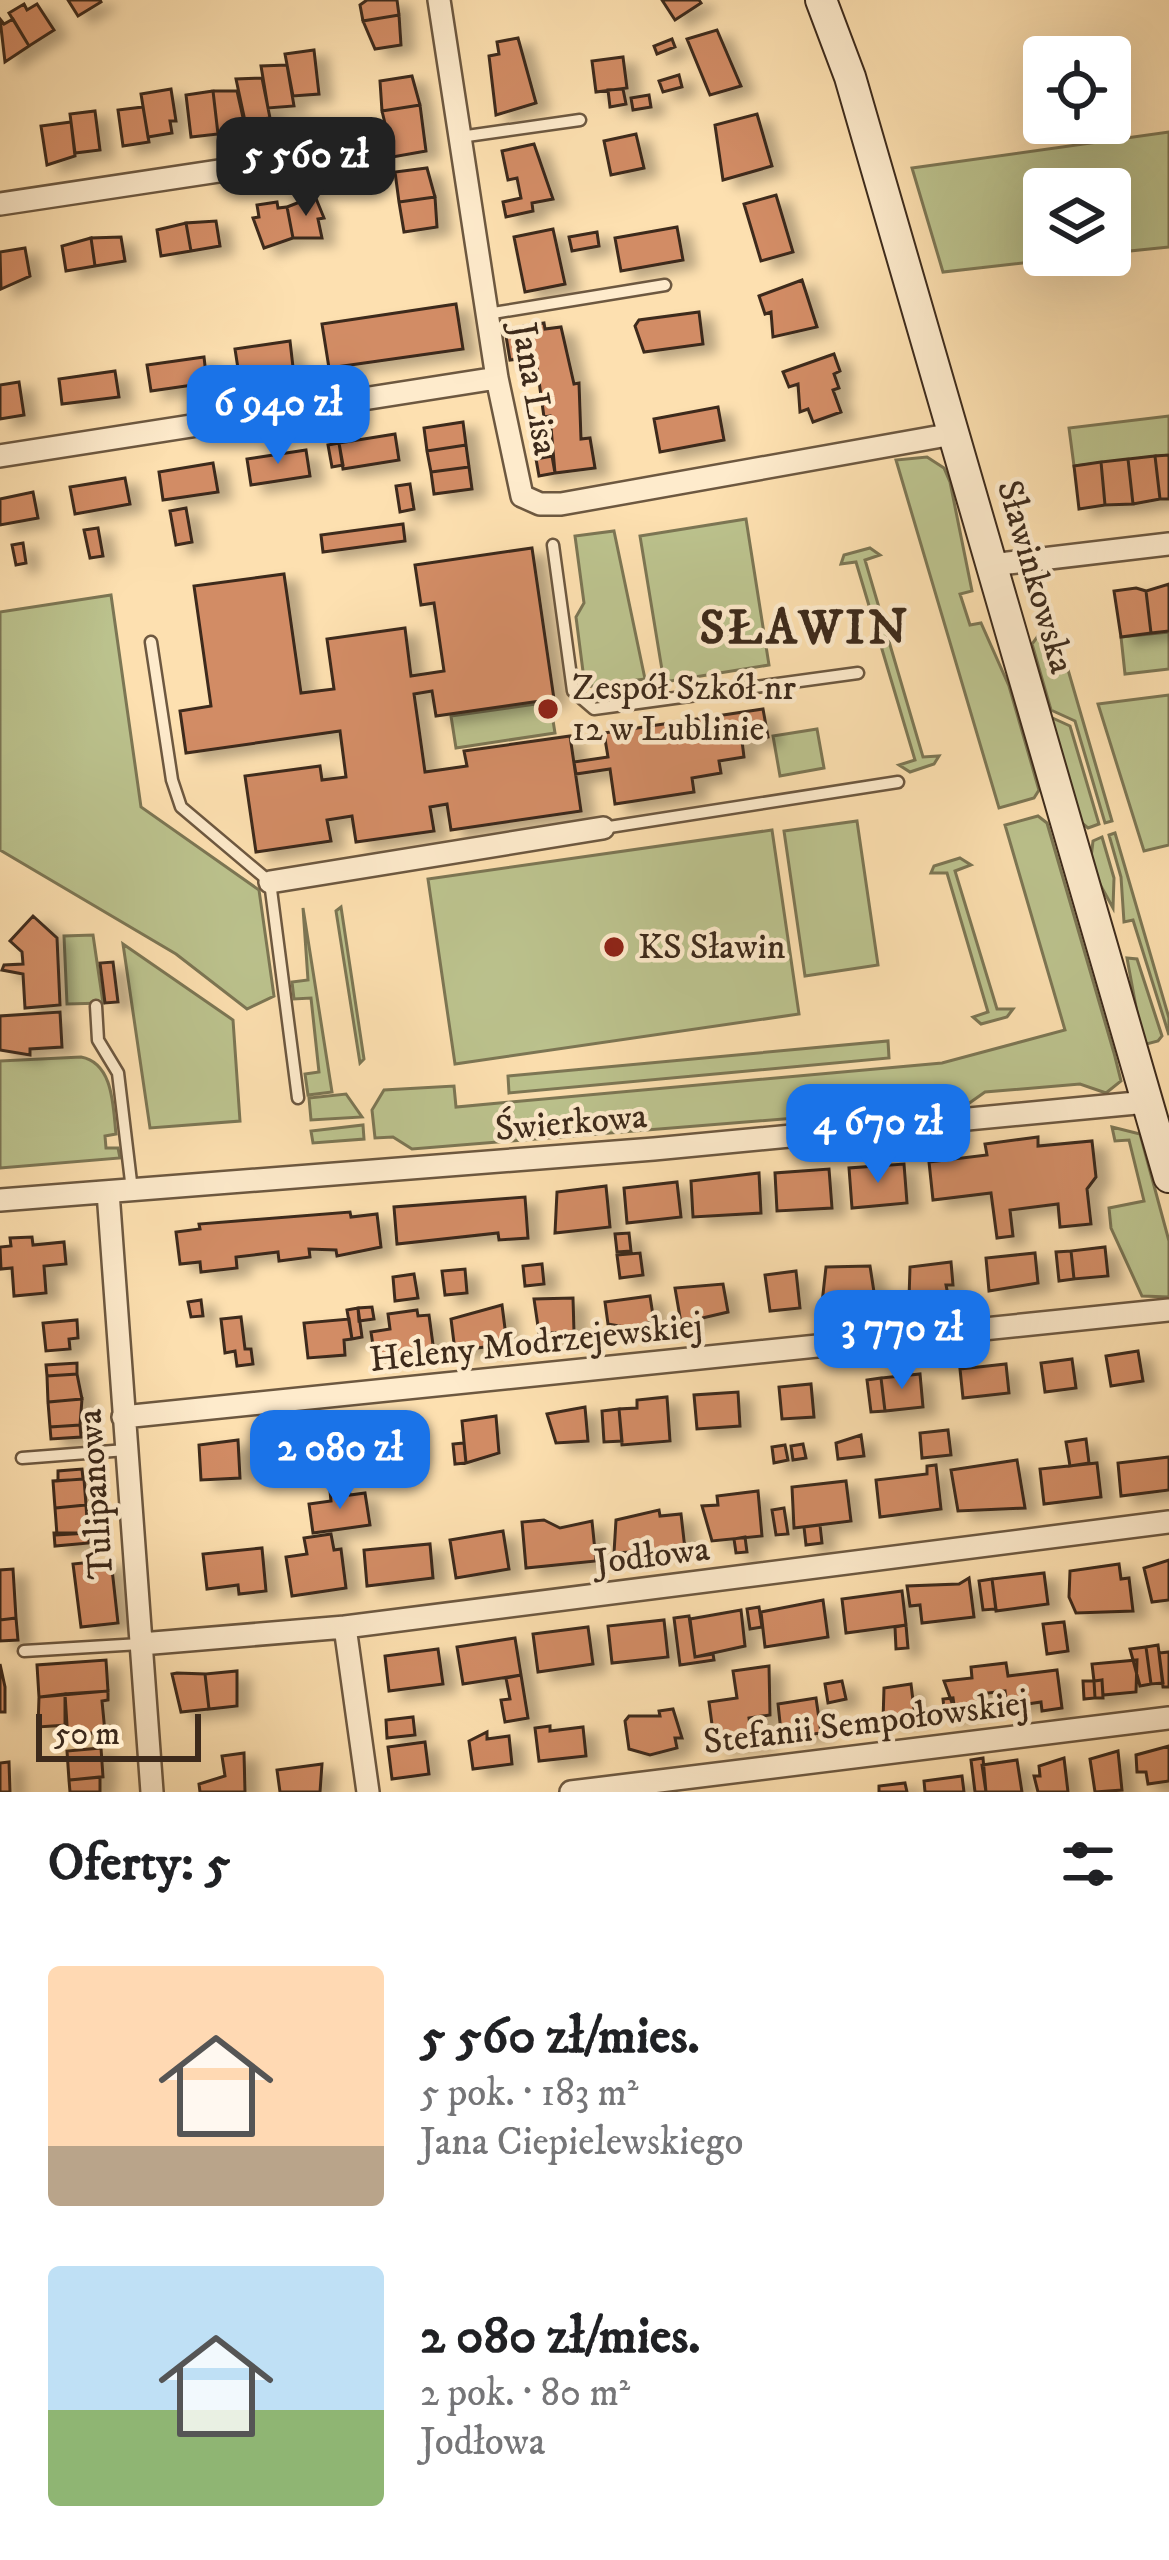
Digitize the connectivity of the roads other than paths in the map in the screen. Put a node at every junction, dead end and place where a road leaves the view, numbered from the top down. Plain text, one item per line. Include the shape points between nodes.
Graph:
1 (439, 0) edge
2 (821, 0) edge
3 (580, 119) dead end
4 (460, 137) junction
5 (325, 155) dead end
6 (0, 204) edge
7 (665, 285) dead end
8 (487, 314) junction
9 (497, 379) junction
10 (953, 434) junction
11 (0, 456) edge
12 (1169, 544) edge
13 (553, 545) dead end
14 (992, 565) junction
15 (152, 642) dead end
16 (858, 673) dead end
17 (898, 782) dead end
18 (603, 828) joint
19 (270, 882) junction
20 (96, 1006) dead end
21 (298, 1098) dead end
22 (1147, 1102) junction
23 (1169, 1177) edge
24 (132, 1190) junction
25 (108, 1192) junction
26 (0, 1200) edge
27 (1169, 1310) edge
28 (123, 1417) junction
29 (126, 1450) junction
30 (22, 1458) dead end
31 (1169, 1522) edge
32 (345, 1627) junction
33 (141, 1644) junction
34 (24, 1651) dead end
35 (1169, 1718) edge
36 (152, 1792) edge
37 (368, 1792) edge
38 (571, 1792) edge

1 - 4 street, Jana Lisa
2 - 10 street, Sławinkowska
3 - 4 lane
4 - 8 street, Jana Lisa
5 - 6 street
7 - 8 lane
8 - 9 street, Jana Lisa
9 - 10 street, Jana Lisa via 516,479 522,496 540,504
9 - 11 street
10 - 14 street, Sławinkowska
12 - 14 street
13 - 16 lane via 573,691 595,709
14 - 22 street, Sławinkowska
15 - 19 lane via 181,807
17 - 18 lane
18 - 19 street
19 - 21 lane
20 - 24 lane via 98,1040 118,1072
22 - 23 street, Sławinkowska
22 - 24 street, Świerkowa
24 - 25 street, Świerkowa
25 - 26 street, Świerkowa
25 - 28 street, Tulipanowa
27 - 28 street, Heleny Modrzejewskiej
28 - 29 street, Tulipanowa
29 - 30 lane
29 - 33 street, Tulipanowa
31 - 32 street, Jodłowa
32 - 33 street, Jodłowa
32 - 37 street
33 - 34 lane
33 - 36 street, Tulipanowa
35 - 38 street, Stefanii Sempołowskiej

